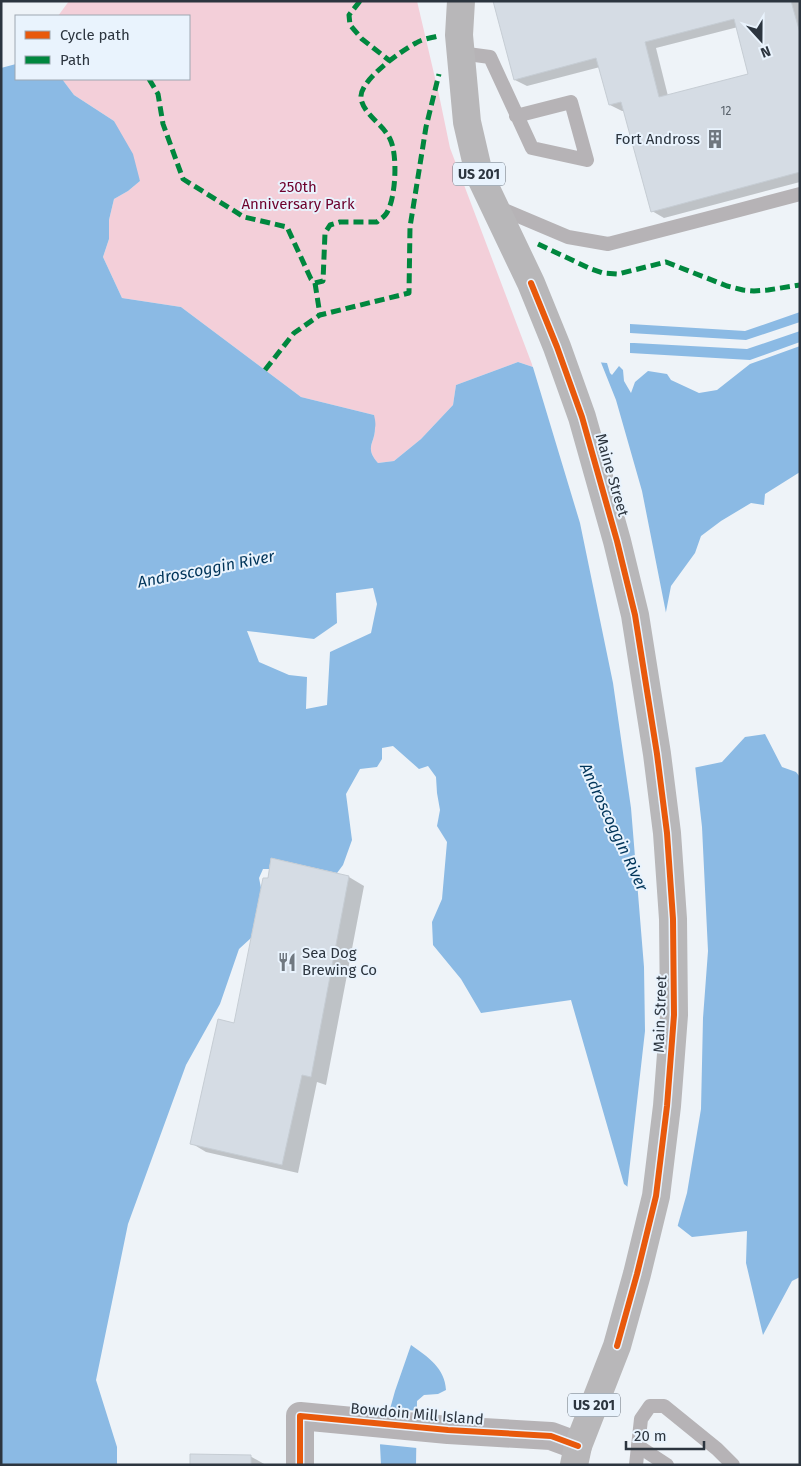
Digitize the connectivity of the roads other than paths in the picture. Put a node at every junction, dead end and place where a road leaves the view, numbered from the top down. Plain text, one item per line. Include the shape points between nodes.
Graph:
1 (446, 1) edge
2 (461, 1) edge
3 (460, 44) junction
4 (516, 116) junction
5 (800, 194) edge
6 (494, 206) junction
7 (645, 680) joint
8 (638, 1446) junction
9 (576, 1455) edge
10 (300, 1465) edge
11 (636, 1465) edge
12 (667, 1465) edge
13 (733, 1465) edge

1 - 3 main road
2 - 3 main road, US 201
3 - 4 lane via 490,57
3 - 6 main road, US 201 via 469,131 479,174
4 - 4 lane via 532,148 587,160 571,102
5 - 6 lane via 608,244 568,237
6 - 7 main road, Maine Street / US 201 via 531,284 582,417 615,531
7 - 9 main road, Main Street / US 201 via 667,833 672,919 674,1015 667,1106 656,1196 637,1274 617,1346
8 - 11 lane
8 - 12 lane
8 - 13 lane via 641,1419 650,1406 664,1406
9 - 10 street, Bowdoin Mill Island via 551,1436 300,1416

